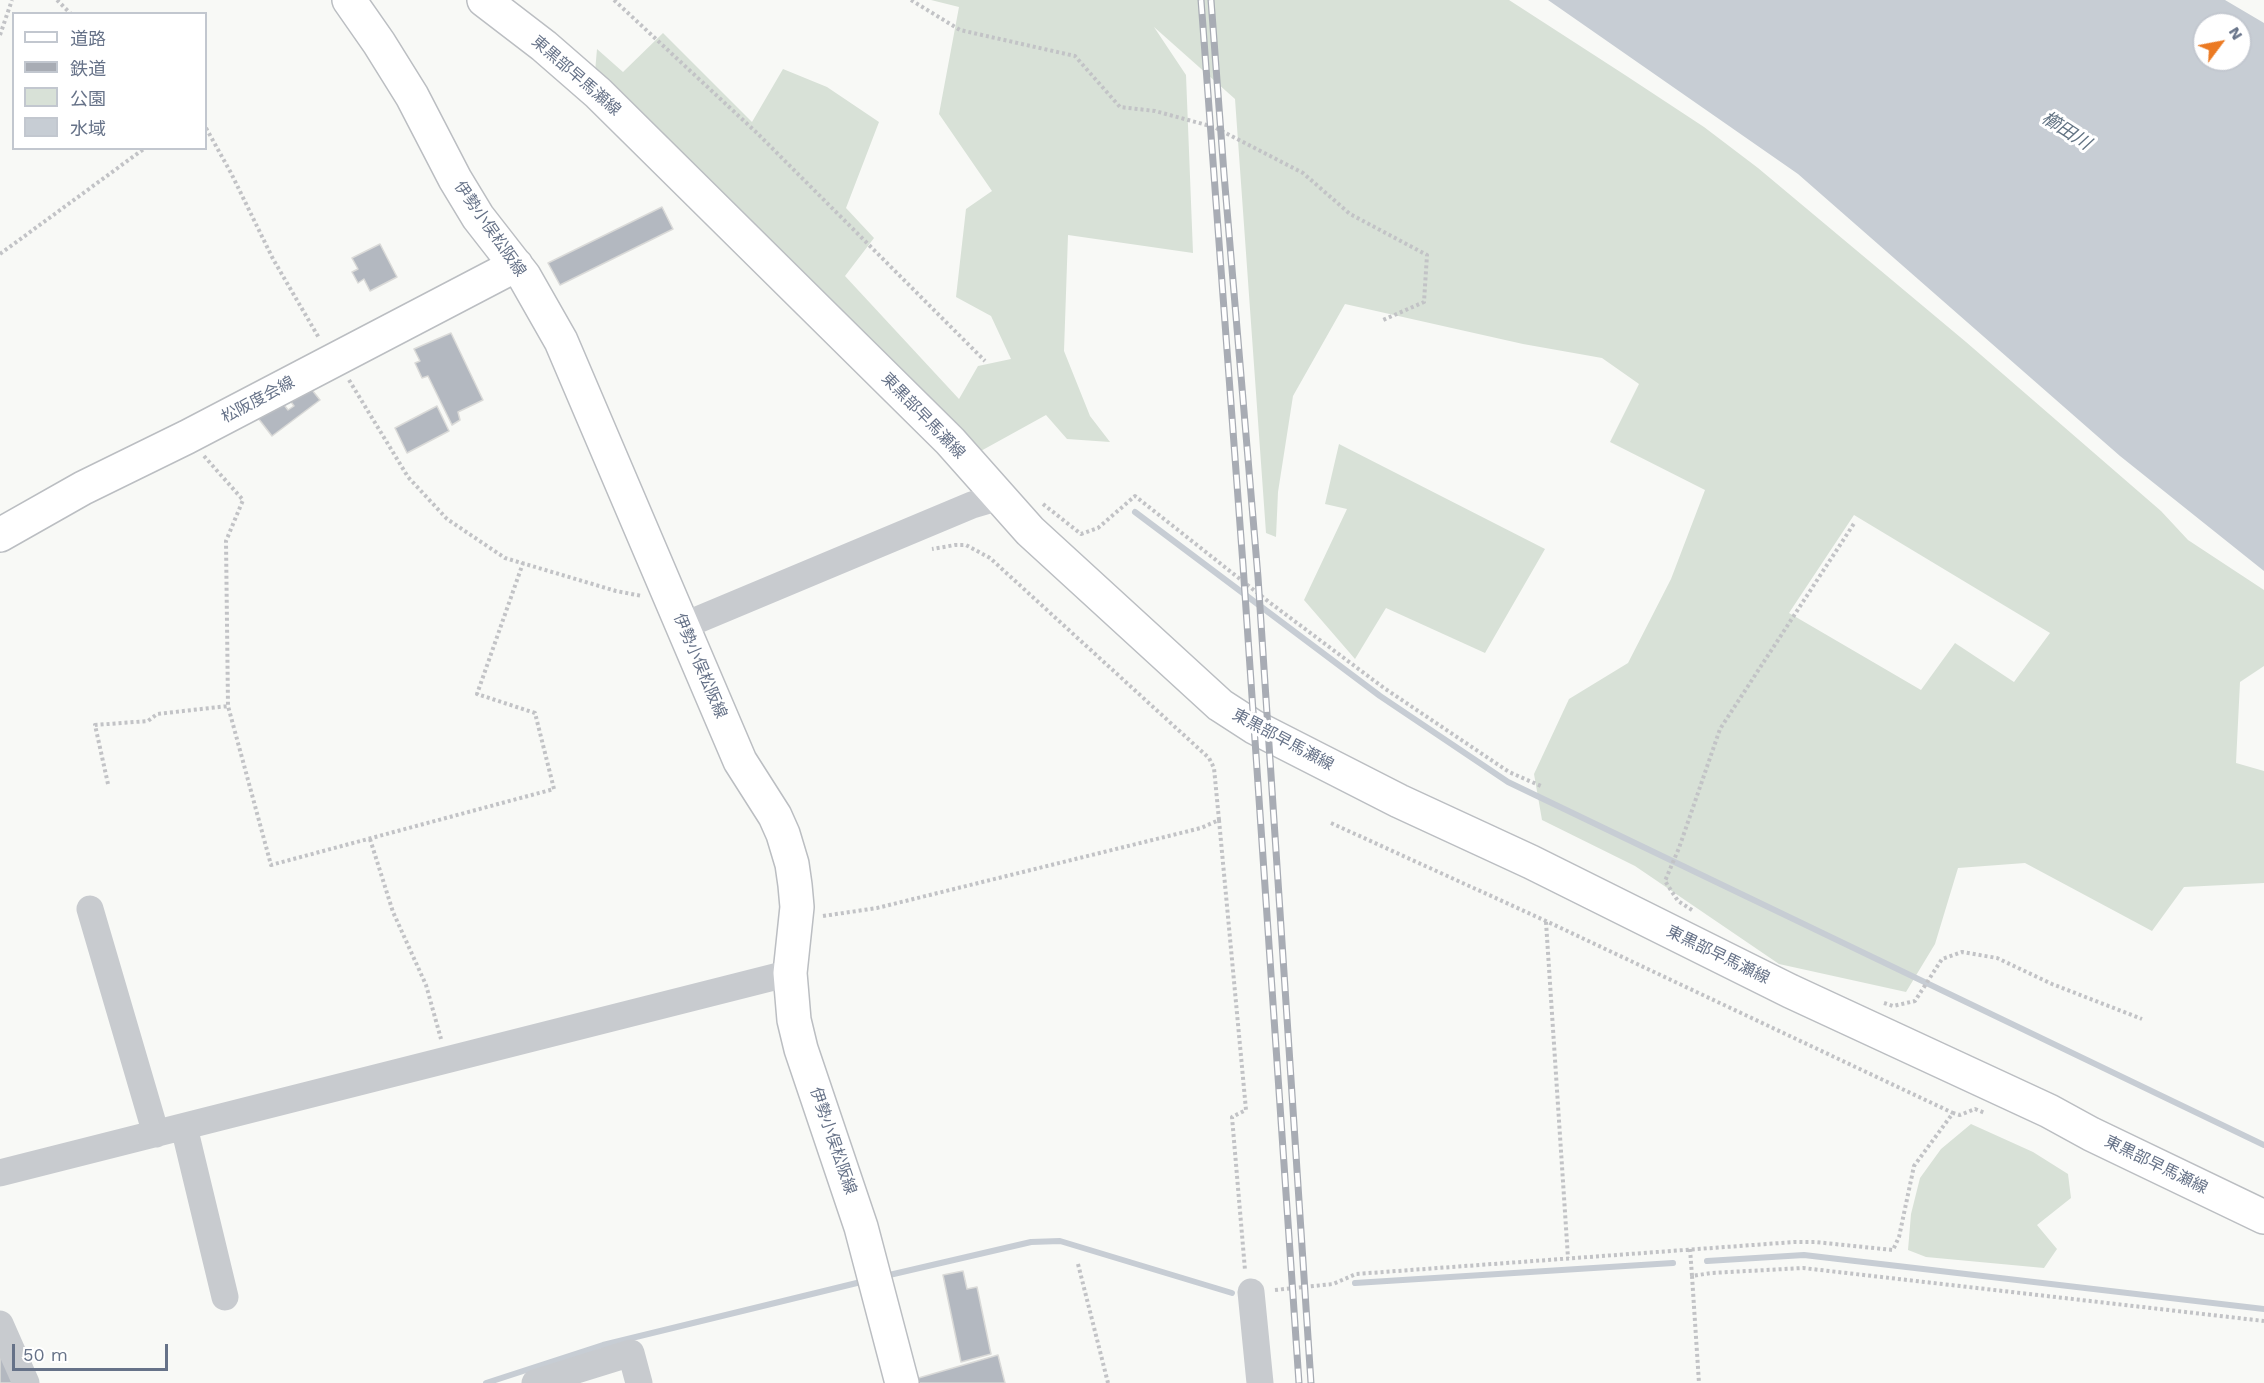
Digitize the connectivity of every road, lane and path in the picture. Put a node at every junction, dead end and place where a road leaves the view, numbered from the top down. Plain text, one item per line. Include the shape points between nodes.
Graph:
1 (12, 0) edge
2 (57, 0) edge
3 (349, 0) edge
4 (484, 0) edge
5 (614, 0) edge
6 (911, 0) edge
7 (69, 12) edge
8 (0, 34) edge
9 (207, 130) edge
10 (142, 150) edge
11 (0, 254) edge
12 (516, 265) junction
13 (1383, 320) dead end
14 (334, 360) junction
15 (985, 361) dead end
16 (187, 437) junction
17 (999, 497) junction
18 (1038, 502) dead end
19 (1855, 522) dead end
20 (0, 535) edge
21 (923, 551) dead end
22 (523, 563) junction
23 (669, 594) junction
24 (683, 626) junction
25 (228, 706) junction
26 (108, 784) dead end
27 (1541, 786) dead end
28 (1219, 820) junction
29 (1330, 823) dead end
30 (370, 839) junction
31 (1668, 875) dead end
32 (90, 909) dead end
33 (795, 920) junction
34 (1546, 921) junction
35 (790, 974) junction
36 (1918, 995) dead end
37 (2142, 1019) dead end
38 (446, 1059) junction
39 (1953, 1113) junction
40 (1995, 1116) dead end
41 (184, 1127) junction
42 (156, 1134) junction
43 (0, 1173) edge
44 (2264, 1217) edge
45 (1690, 1249) junction
46 (1568, 1258) junction
47 (1078, 1264) dead end
48 (1692, 1276) junction
49 (1251, 1292) junction
50 (225, 1297) dead end
51 (2264, 1321) edge
52 (0, 1324) edge
53 (26, 1383) edge
54 (535, 1383) edge
55 (639, 1383) edge
56 (902, 1383) edge
57 (1108, 1383) edge
58 (1260, 1383) edge
59 (1699, 1383) edge

1 - 8 path
2 - 7 path
3 - 12 main road, 伊勢小俣松阪線 via 412,96 478,217
4 - 17 main road, 東黒部早馬瀬線 via 606,101 950,441
5 - 15 path via 757,133
6 - 13 path via 960,30 1075,56 1120,107 1155,111 1214,127 1303,173 1350,214 1426,255 1424,302
9 - 14 path via 273,259
10 - 11 path
12 - 14 main road, 松阪度会線
12 - 23 main road, 伊勢小俣松阪線 via 573,366
14 - 16 main road, 松阪度会線
14 - 22 path via 424,496 477,541 505,558
16 - 20 main road, 松阪度会線 via 83,488
16 - 25 path via 243,500 226,541
17 - 24 street
17 - 44 main road, 東黒部早馬瀬線 via 1075,574 1194,682 1254,727 1790,991 2049,1111
18 - 27 path via 1081,534 1098,528 1135,496 1384,688 1509,772
19 - 31 path via 1720,729
21 - 28 path via 966,546 990,558 1209,758 1214,768
22 - 23 path via 616,591 650,597
22 - 30 path via 477,694 535,713 554,789
23 - 24 main road, 伊勢小俣松阪線
24 - 33 main road, 伊勢小俣松阪線 via 740,761 783,834 795,885
25 - 26 path via 158,714 148,721 96,725
25 - 30 path via 271,865
28 - 33 path via 1189,831 877,908
28 - 49 path via 1246,1110 1232,1118 1245,1280
29 - 34 path
30 - 38 path via 393,912 426,985
32 - 42 street
33 - 35 main road, 伊勢小俣松阪線
34 - 39 path
34 - 46 path
35 - 38 street
35 - 56 main road, 伊勢小俣松阪線 via 801,1048 861,1227
36 - 37 path via 1942,959 1962,952 1997,958
38 - 41 street
39 - 40 path via 1960,1115 1975,1109
39 - 45 path via 1914,1166 1893,1250 1815,1242
41 - 42 street
41 - 50 street
42 - 43 street
45 - 46 path
45 - 48 path
46 - 49 path via 1356,1274 1333,1284
47 - 57 path
48 - 51 path via 1803,1268
48 - 59 path
49 - 58 street
52 - 53 street
54 - 55 street via 631,1353

